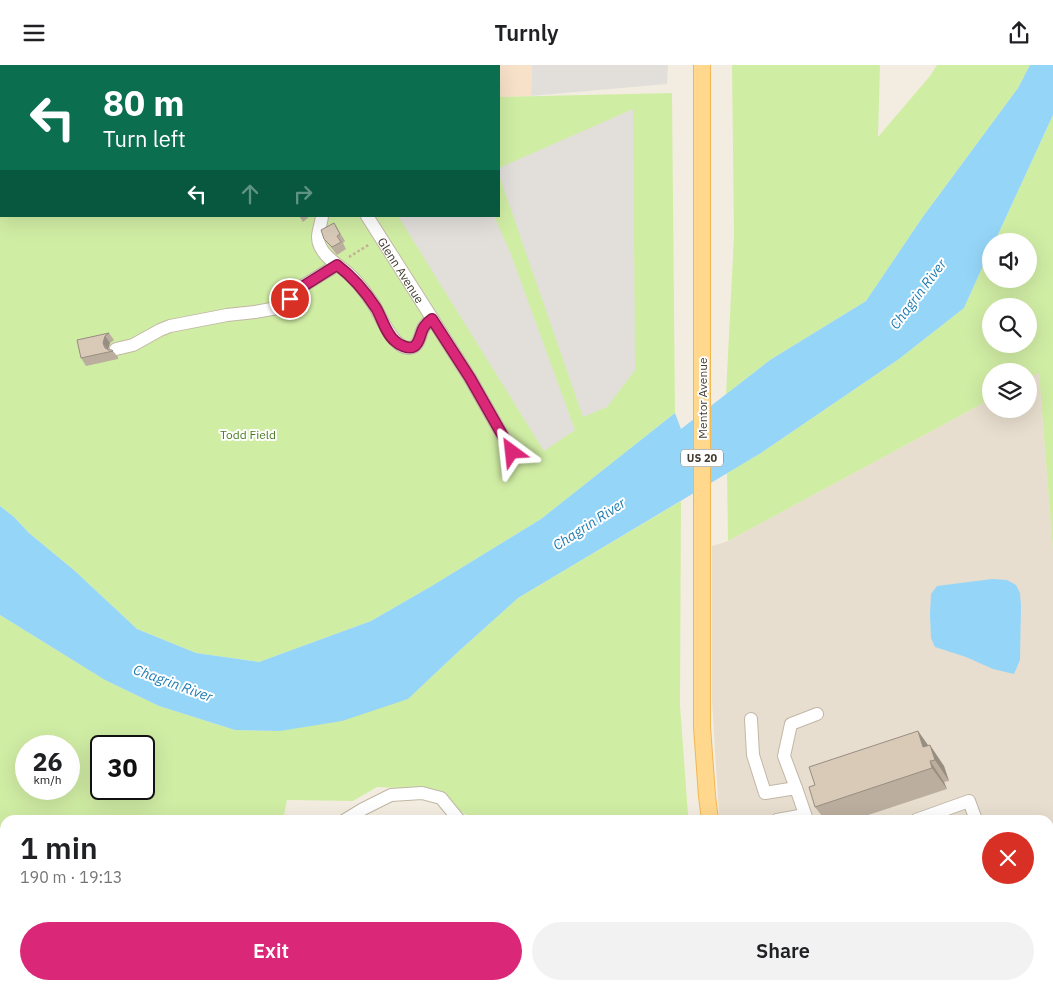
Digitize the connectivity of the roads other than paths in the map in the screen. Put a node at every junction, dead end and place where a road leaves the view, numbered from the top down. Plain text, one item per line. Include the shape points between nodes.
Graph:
1 (702, 65) edge
2 (322, 217) edge
3 (368, 217) edge
4 (337, 265) junction
5 (432, 319) junction
6 (116, 349) dead end
7 (512, 452) dead end
8 (817, 714) dead end
9 (751, 719) dead end
10 (796, 788) junction
11 (353, 815) edge
12 (456, 815) edge
13 (709, 815) edge
14 (805, 815) edge
15 (930, 815) edge
16 (974, 815) edge

1 - 13 main road, Mentor Avenue / US 20 via 702,727
2 - 4 street via 317,236 319,244
3 - 5 street, Glenn Avenue
4 - 5 street via 365,292 387,330 395,341 405,347 418,343 424,327
4 - 6 street via 302,287 277,308 170,326 133,345
5 - 7 street, Glenn Avenue
8 - 10 street via 791,724 784,756
9 - 10 street via 753,755 766,793
10 - 14 street
11 - 12 street via 391,795 422,793 441,798
15 - 16 street via 968,801

